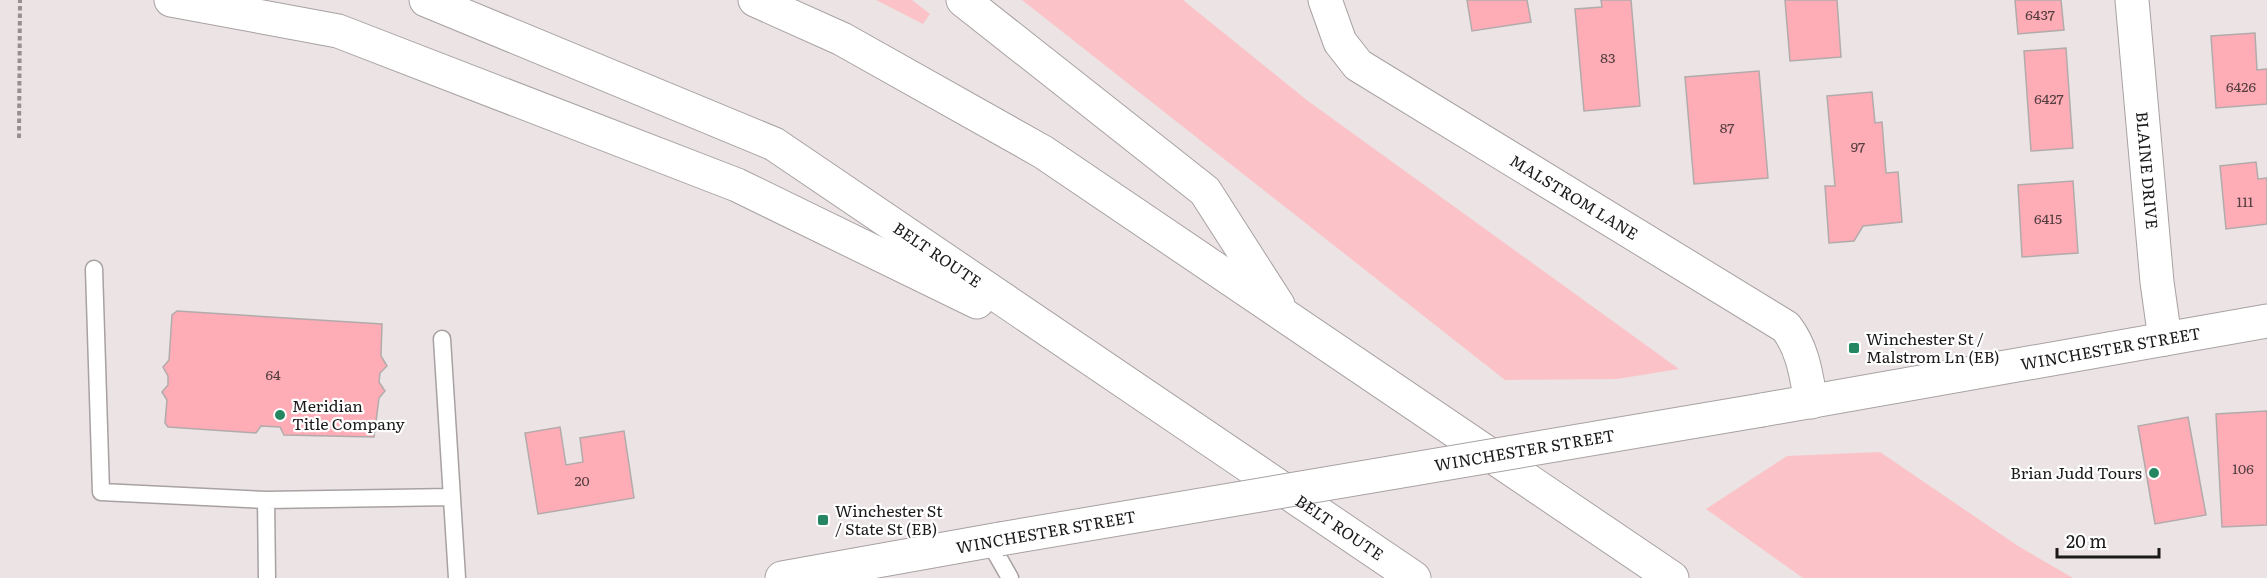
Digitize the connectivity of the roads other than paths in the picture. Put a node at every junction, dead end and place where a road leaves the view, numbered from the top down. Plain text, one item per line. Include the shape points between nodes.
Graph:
1 (171, 0) edge
2 (426, 0) edge
3 (755, 0) edge
4 (963, 0) edge
5 (1325, 0) edge
6 (2132, 0) edge
7 (94, 269) dead end
8 (1286, 317) junction
9 (2267, 321) edge
10 (442, 339) dead end
11 (2165, 339) junction
12 (1087, 356) junction
13 (1811, 402) junction
14 (452, 497) junction
15 (266, 500) junction
16 (994, 540) junction
17 (791, 577) edge
18 (267, 578) edge
19 (457, 578) edge
20 (1010, 578) edge
21 (1414, 578) edge
22 (1672, 578) edge

1 - 12 main road via 338,31 726,180
2 - 12 main road, BELT ROUTE via 774,144
3 - 8 main road via 842,39 1043,152
4 - 8 main road via 1205,191
5 - 13 main road, MALSTROM LANE via 1340,42 1358,65 1786,327 1801,353
6 - 11 main road, BLAINE DRIVE
7 - 15 lane via 101,492
8 - 22 main road
9 - 11 main road, WINCHESTER STREET
10 - 14 lane
11 - 13 main road, WINCHESTER STREET
12 - 21 main road, BELT ROUTE
13 - 16 main road, WINCHESTER STREET, bridge
14 - 15 lane
14 - 19 lane
15 - 18 lane
16 - 17 main road, WINCHESTER STREET
16 - 20 lane

